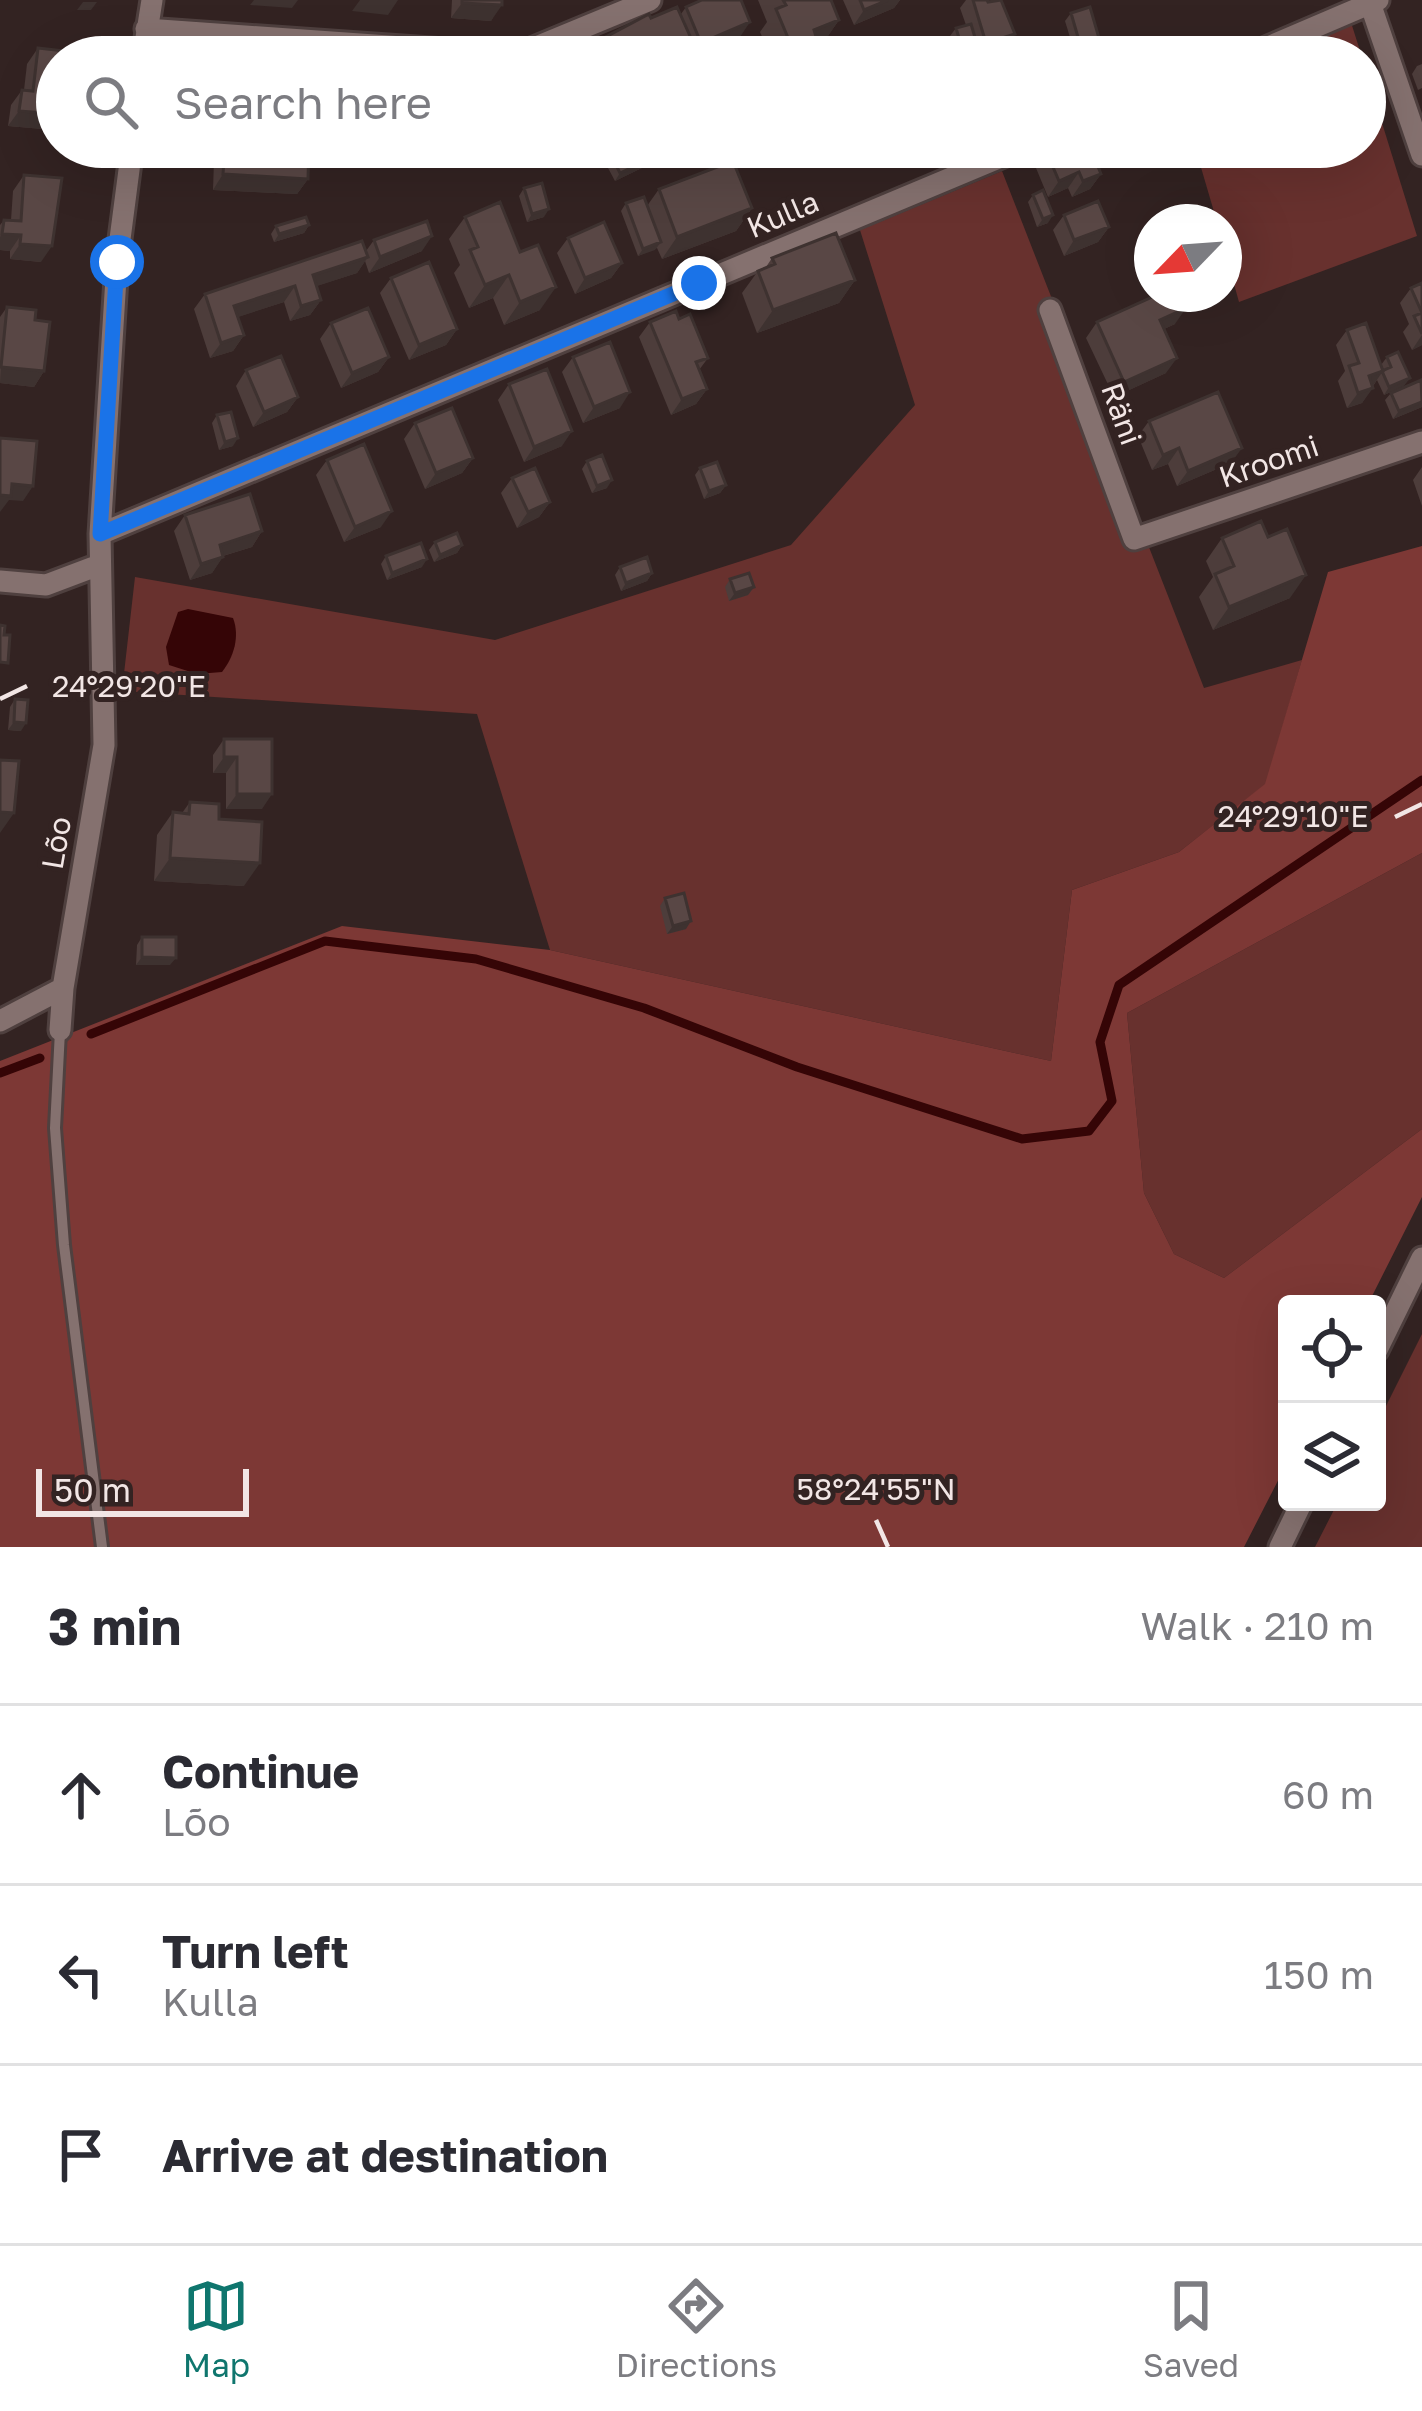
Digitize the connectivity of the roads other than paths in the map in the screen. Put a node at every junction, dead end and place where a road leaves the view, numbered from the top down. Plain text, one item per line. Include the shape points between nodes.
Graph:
1 (152, 0) edge
2 (650, 0) edge
3 (1372, 1) edge
4 (146, 28) junction
5 (145, 36) edge
6 (252, 36) edge
7 (564, 36) edge
8 (1293, 36) edge
9 (1383, 36) edge
10 (1386, 44) edge
11 (1422, 155) edge
12 (129, 168) edge
13 (975, 168) edge
14 (1051, 310) dead end
15 (1422, 442) edge
16 (100, 534) junction
17 (1134, 539) joint
18 (99, 565) junction
19 (0, 581) edge
20 (62, 988) junction
21 (0, 1021) edge
22 (61, 1030) joint
23 (1422, 1258) edge
24 (1386, 1332) edge
25 (1298, 1511) edge
26 (102, 1547) edge
27 (1280, 1547) edge

1 - 4 street
2 - 7 street
3 - 8 street
3 - 9 street
4 - 5 street
4 - 6 street
10 - 11 street
12 - 16 street, Lõo
13 - 16 street, Kulla
14 - 17 street, Räni
15 - 17 street, Kroomi
16 - 18 street, Lõo
18 - 19 street via 46,585
18 - 20 street, Lõo via 104,745
20 - 21 street
20 - 22 street, Lõo
22 - 26 lane, Lõo via 55,1128 64,1245
23 - 24 street
25 - 27 street

